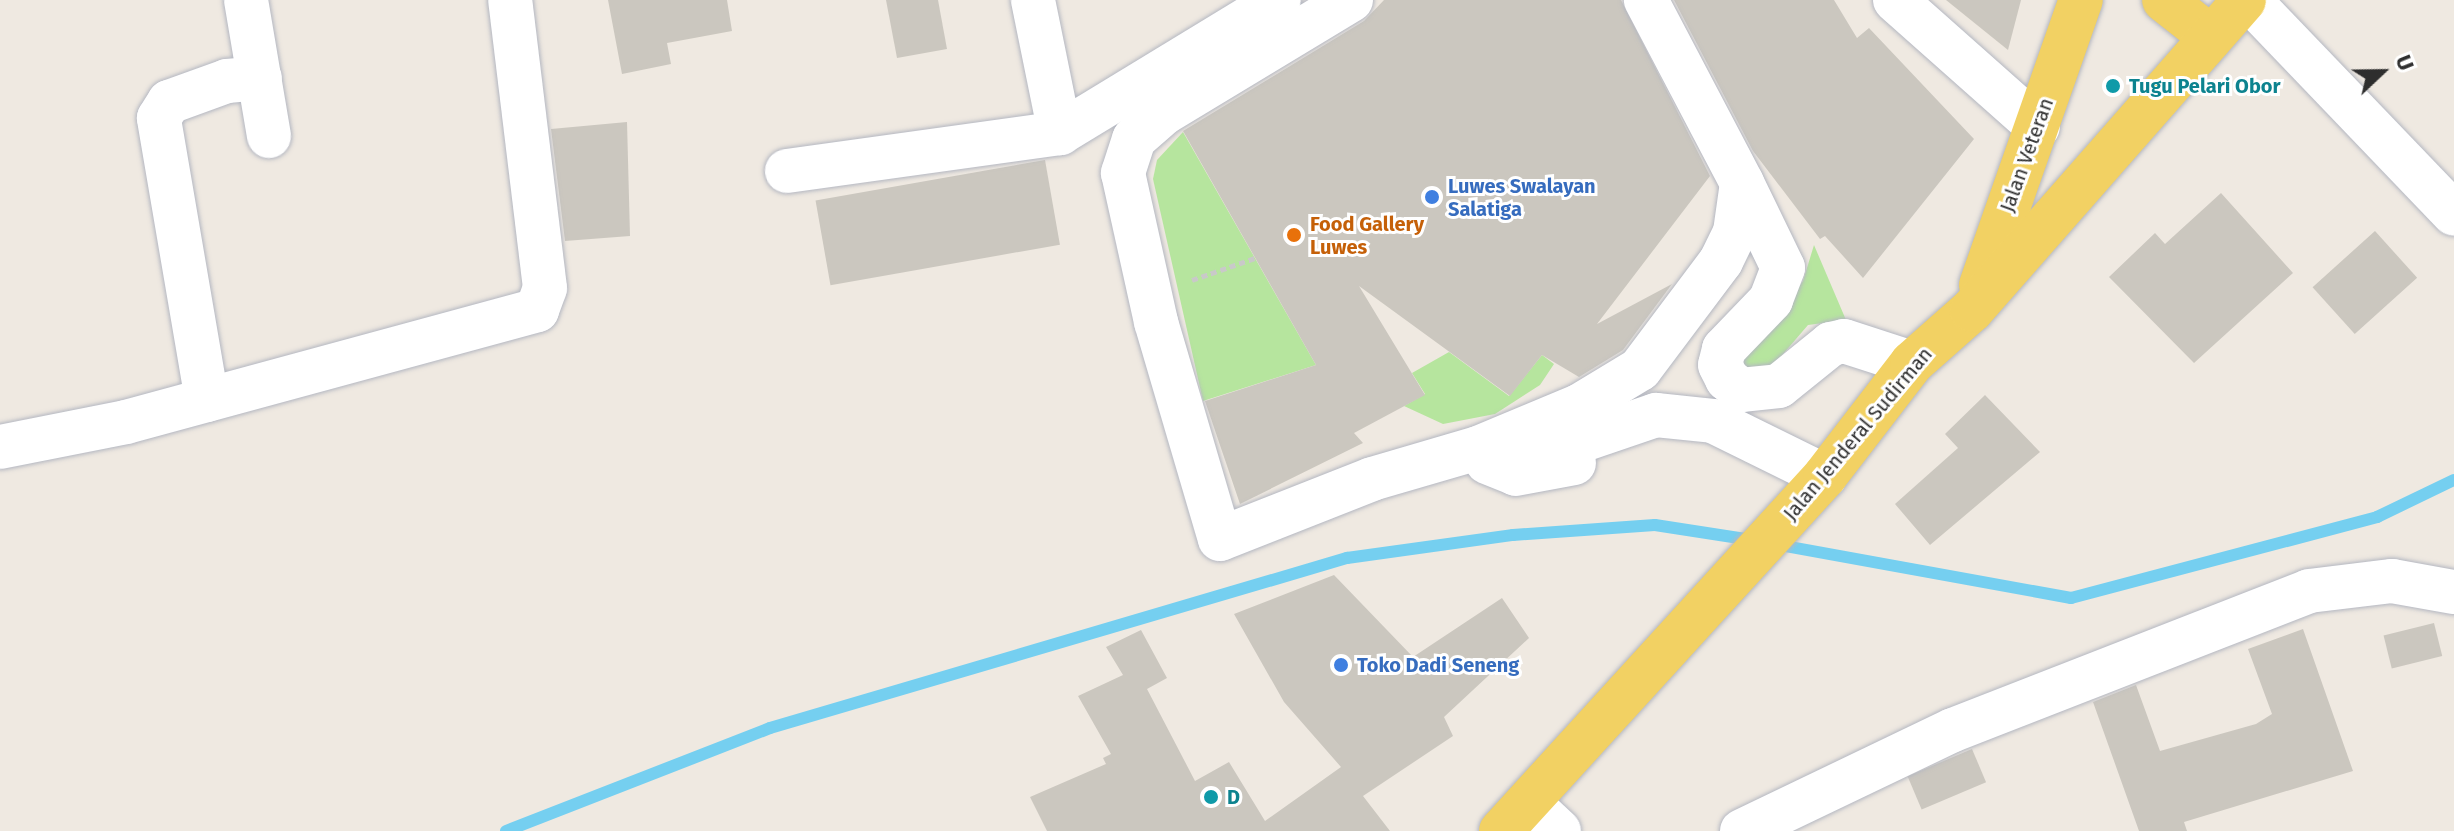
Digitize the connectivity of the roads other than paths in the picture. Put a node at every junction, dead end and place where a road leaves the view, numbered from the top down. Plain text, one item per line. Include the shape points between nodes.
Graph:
1 (246, 0) edge
2 (510, 0) edge
3 (1033, 0) edge
4 (1279, 0) edge
5 (1351, 0) edge
6 (1646, 0) edge
7 (1895, 0) edge
8 (2081, 0) edge
9 (2164, 0) edge
10 (2246, 0) edge
11 (2211, 37) junction
12 (260, 78) junction
13 (2038, 127) junction
14 (1060, 133) junction
15 (269, 136) dead end
16 (787, 171) dead end
17 (1746, 190) junction
18 (2454, 214) edge
19 (1972, 310) junction
20 (1912, 363) junction
21 (207, 400) junction
22 (0, 447) edge
23 (1424, 464) junction
24 (1825, 476) junction
25 (2454, 592) edge
26 (1530, 822) edge
27 (1742, 831) edge

1 - 12 street
2 - 21 street via 545,288 537,310
3 - 14 street
4 - 14 street
5 - 23 street via 1165,112 1134,139 1123,173 1124,200 1220,539
6 - 17 street
7 - 13 street
8 - 13 main road, Jalan Veteran
9 - 11 main road
10 - 11 main road, Jalan Jenderal Sudirman
10 - 18 street
11 - 19 main road, Jalan Jenderal Sudirman
12 - 15 street
12 - 21 street via 227,81 169,102 159,118
13 - 19 main road, Jalan Veteran
14 - 16 street
17 - 20 street via 1783,268 1771,300 1724,349 1720,365 1741,390 1779,386 1831,344 1844,341
17 - 23 street via 1721,261 1640,369 1579,406
19 - 20 main road, Jalan Jenderal Sudirman
20 - 24 main road, Jalan Jenderal Sudirman
21 - 22 street
23 - 24 street via 1534,457 1656,415 1693,420 1773,447
24 - 26 main road, Jalan Jenderal Sudirman via 1714,595
25 - 27 street via 2392,581 2309,591 1953,730

